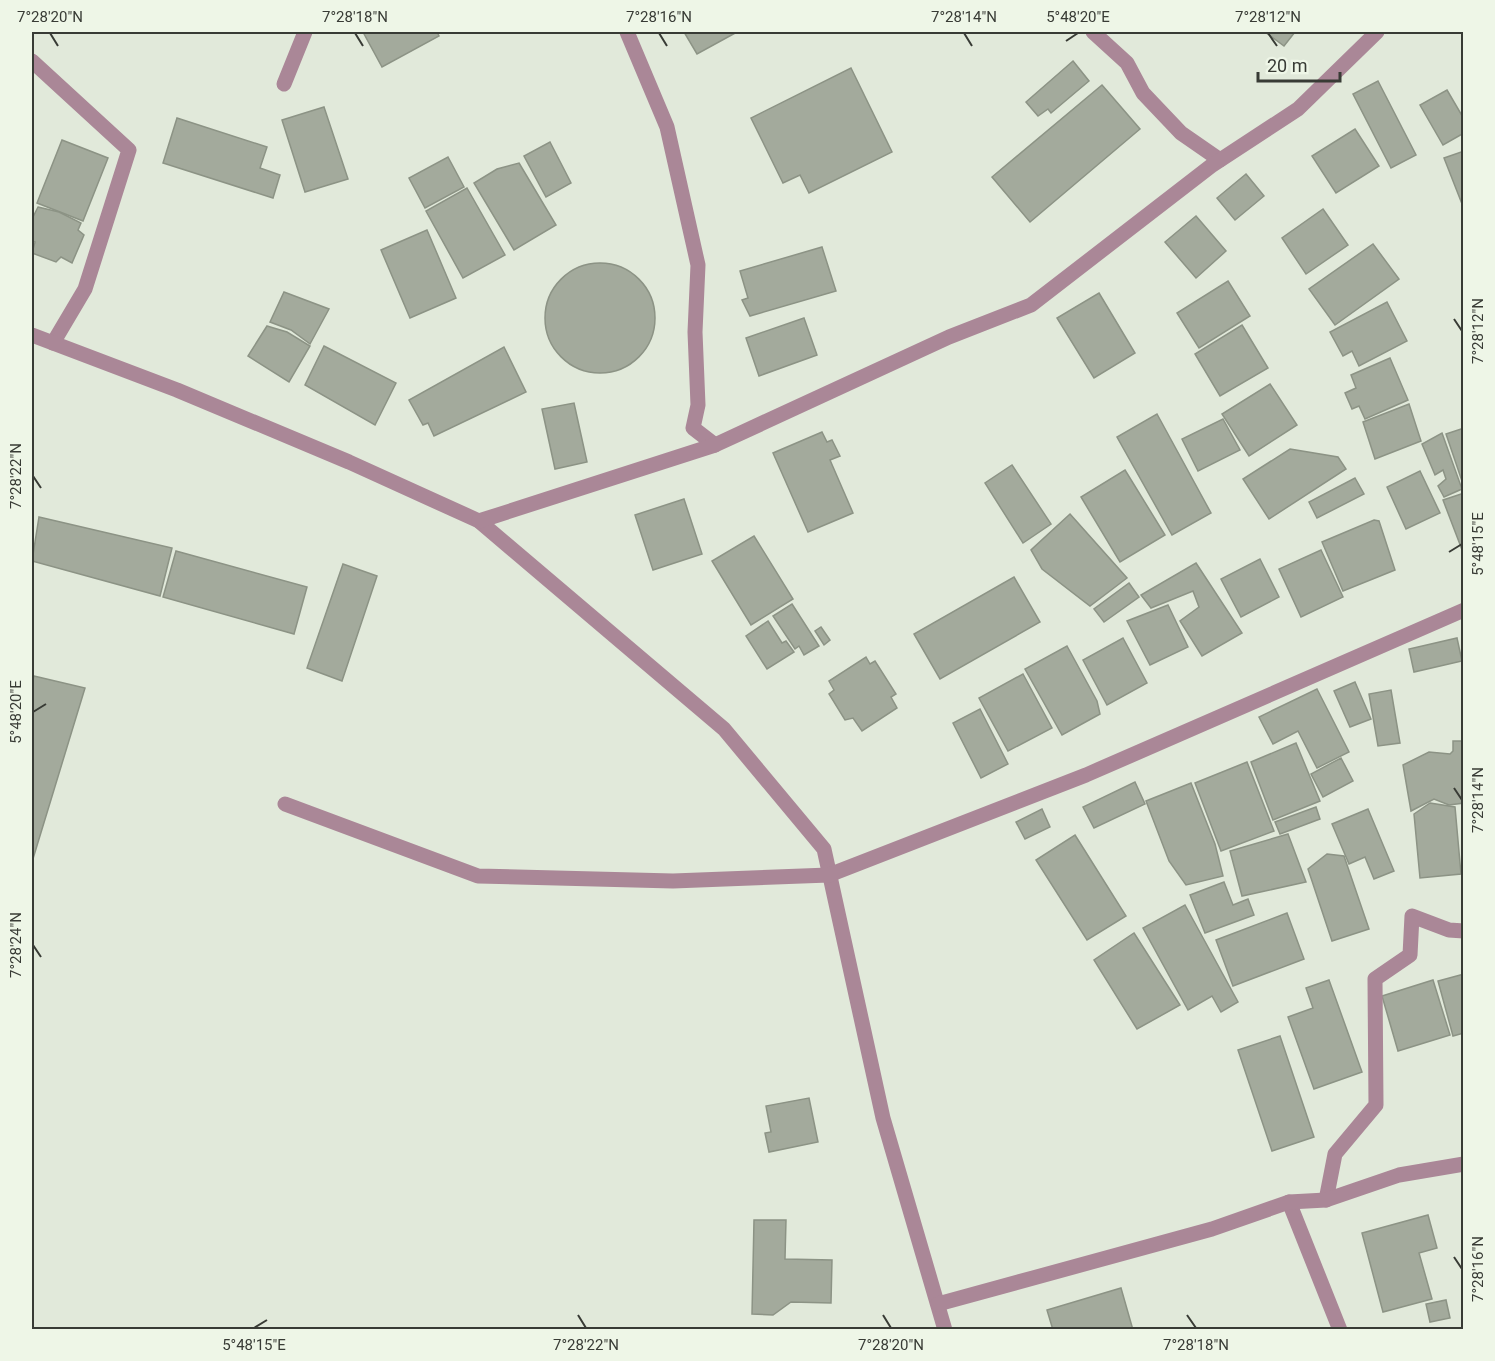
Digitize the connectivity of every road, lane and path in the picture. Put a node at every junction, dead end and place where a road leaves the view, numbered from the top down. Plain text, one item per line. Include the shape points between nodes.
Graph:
1 (305, 32) edge
2 (627, 32) edge
3 (1094, 32) edge
4 (1377, 32) edge
5 (32, 61) edge
6 (284, 84) dead end
7 (1220, 160) junction
8 (32, 335) edge
9 (53, 343) junction
10 (715, 446) junction
11 (479, 521) junction
12 (1464, 610) edge
13 (285, 804) dead end
14 (829, 875) junction
15 (1464, 931) edge
16 (1464, 1164) edge
17 (1326, 1200) junction
18 (1289, 1202) junction
19 (938, 1304) junction
20 (945, 1329) edge
21 (1340, 1329) edge

1 - 6 street
2 - 10 street via 667,127 698,265 698,405 693,428
3 - 7 street via 1126,63 1143,93 1181,133
4 - 7 street via 1298,109
5 - 9 street via 129,150 85,289
7 - 10 street via 1031,305 949,337
8 - 9 street
9 - 11 street via 177,390
10 - 11 street
11 - 14 street via 724,729 824,849
12 - 14 street via 1086,775
13 - 14 street via 478,876 673,881
14 - 19 street via 883,1118
15 - 17 street via 1449,930 1412,916 1410,955 1375,979 1376,1105 1335,1154
16 - 17 street via 1399,1175
17 - 18 street
18 - 19 street via 1212,1229
18 - 21 street
19 - 20 street

